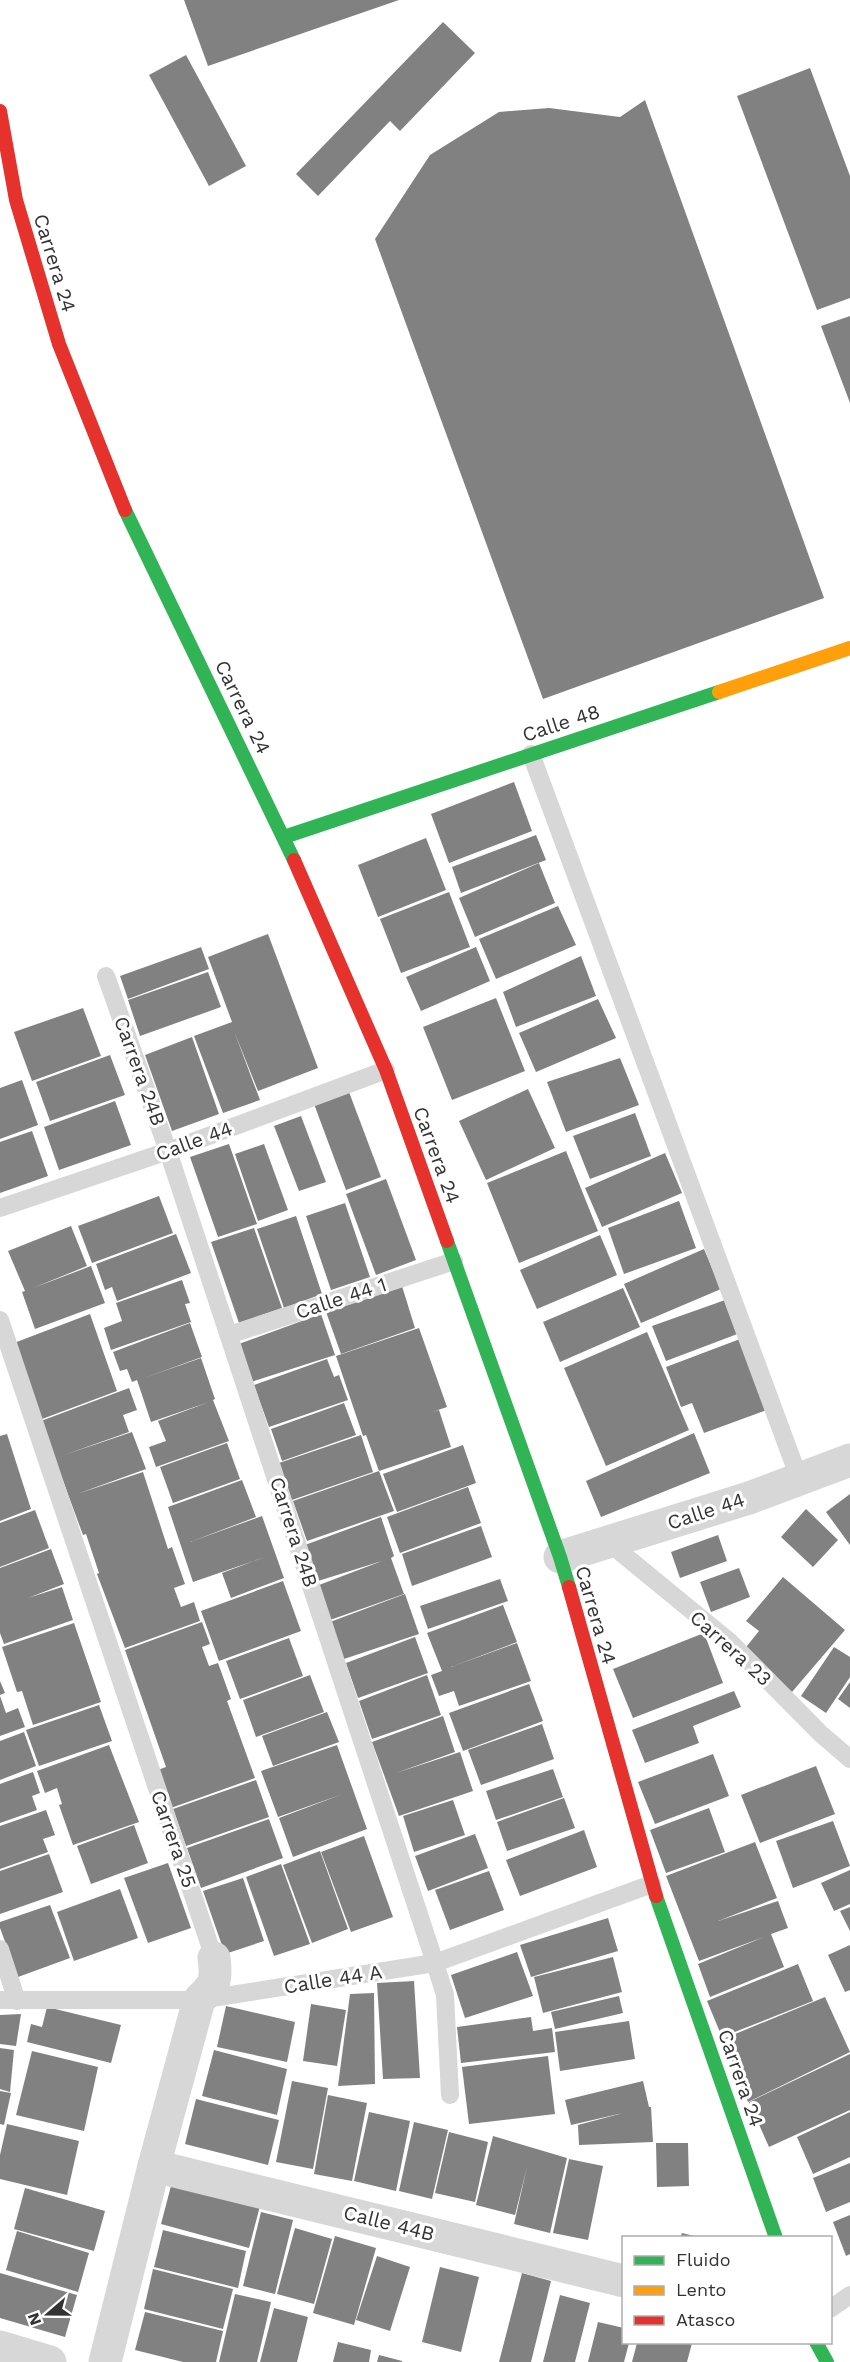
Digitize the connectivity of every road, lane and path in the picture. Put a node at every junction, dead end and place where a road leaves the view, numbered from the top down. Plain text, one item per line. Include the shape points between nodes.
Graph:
1 (0, 111) edge
2 (850, 648) edge
3 (531, 754) junction
4 (284, 837) junction
5 (106, 976) dead end
6 (386, 1070) junction
7 (168, 1151) junction
8 (0, 1208) edge
9 (454, 1261) junction
10 (0, 1320) edge
11 (229, 1335) junction
12 (850, 1460) edge
13 (799, 1479) junction
14 (608, 1542) junction
15 (560, 1557) junction
16 (850, 1759) edge
17 (652, 1884) junction
18 (0, 1949) edge
19 (214, 1958) joint
20 (435, 1963) junction
21 (8, 2000) edge
22 (199, 2000) junction
23 (450, 2095) dead end
24 (154, 2166) junction
25 (775, 2236) edge
26 (622, 2281) edge
27 (850, 2295) edge
28 (832, 2308) edge
29 (817, 2344) edge
30 (0, 2347) edge
31 (51, 2362) edge
32 (105, 2362) edge
33 (827, 2362) edge

1 - 4 street, Carrera 24 via 16,200 59,344 122,504
2 - 3 street, Calle 48
3 - 4 street, Calle 48
3 - 13 lane
4 - 6 street, Carrera 24
5 - 7 lane, Carrera 24B
6 - 7 lane, Calle 44
6 - 9 street, Carrera 24
7 - 8 lane, Calle 44
7 - 11 lane, Carrera 24B
9 - 11 lane, Calle 44 1
9 - 15 street, Carrera 24
10 - 19 lane, Carrera 25
11 - 20 lane, Carrera 24B
12 - 13 street, Calle 44
13 - 14 street, Calle 44
14 - 15 street, Calle 44
14 - 16 lane, Carrera 23 via 730,1642
15 - 17 street, Carrera 24
17 - 20 lane, Calle 44 A
17 - 25 street, Carrera 24
18 - 21 lane
19 - 22 street, Carrera 25 via 216,1980
20 - 22 lane, Calle 44 A
20 - 23 lane, Carrera 24B via 445,1995
21 - 22 lane, Calle 44 A
22 - 24 street, Carrera 25
24 - 26 street, Calle 44B
24 - 32 street, Carrera 25
27 - 28 lane
29 - 33 street
30 - 31 street

